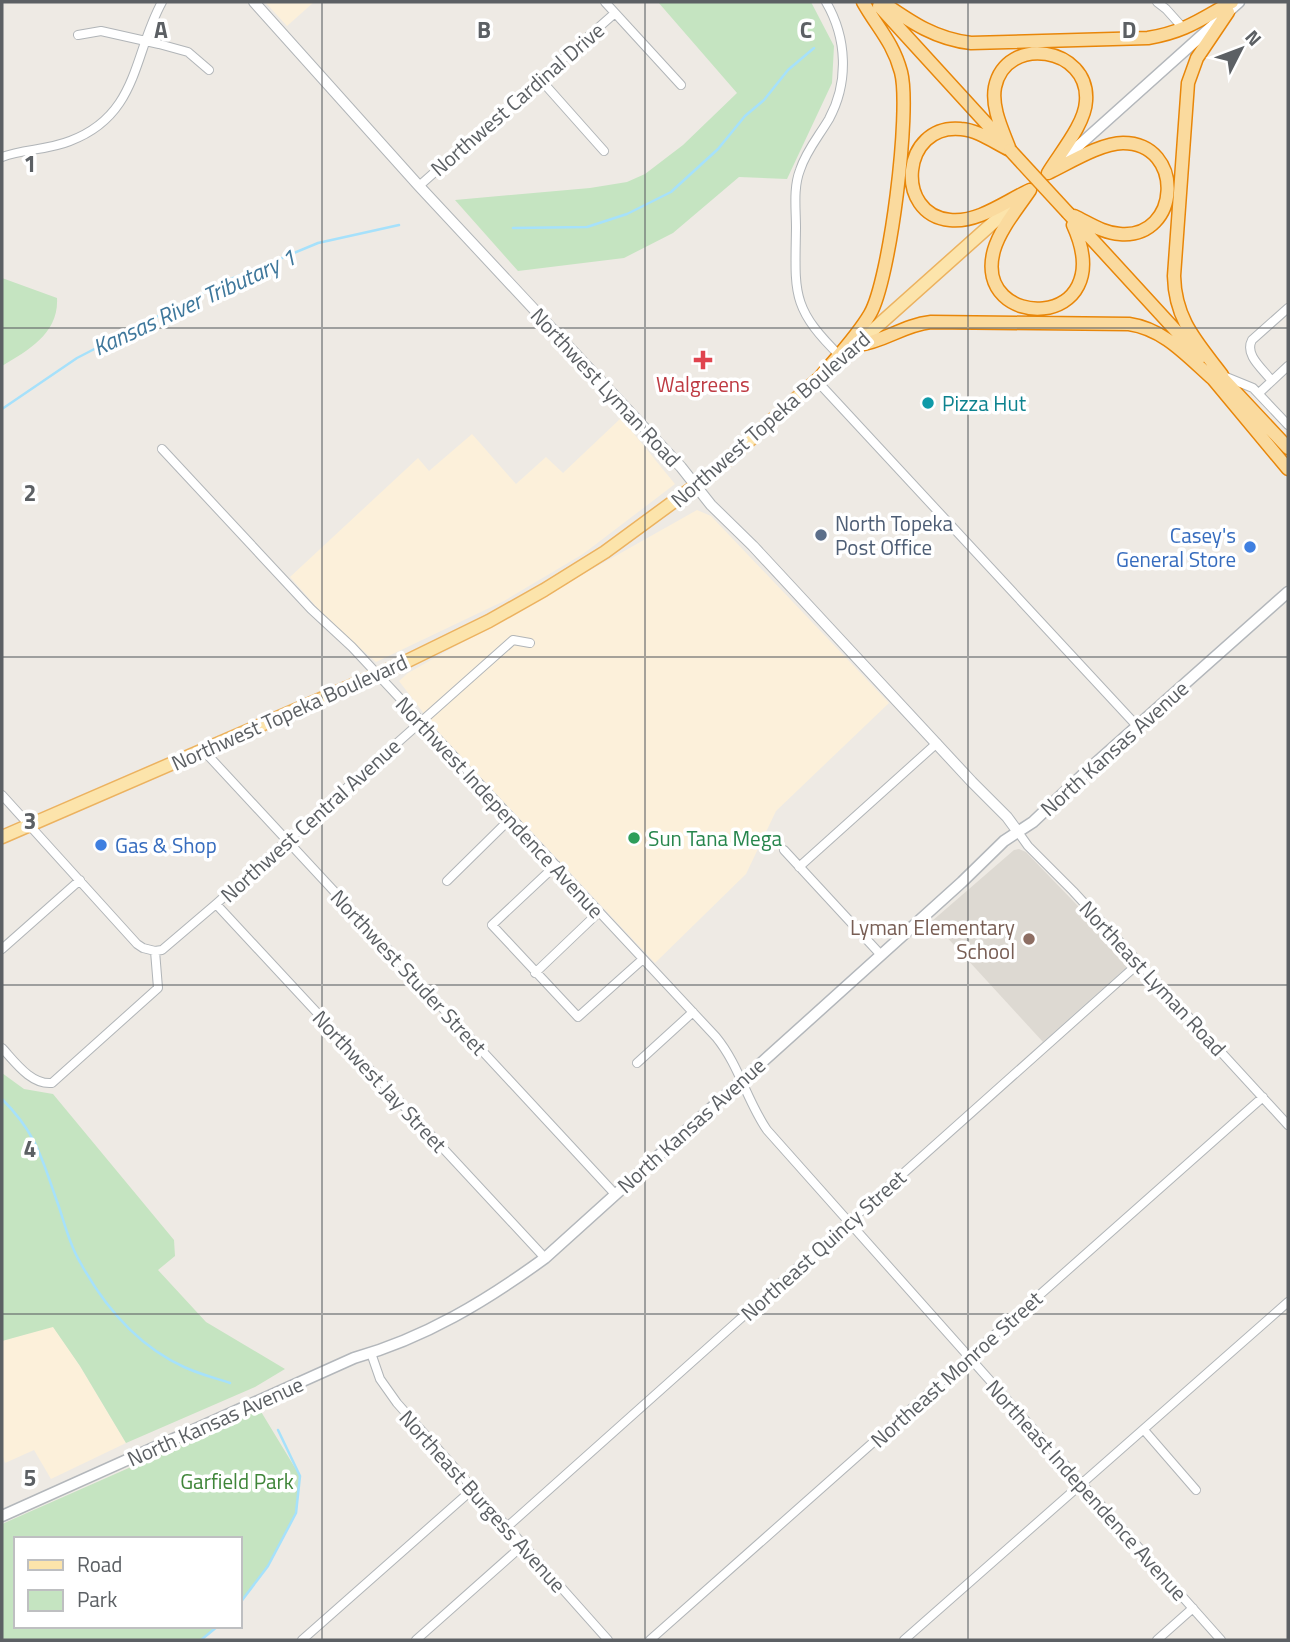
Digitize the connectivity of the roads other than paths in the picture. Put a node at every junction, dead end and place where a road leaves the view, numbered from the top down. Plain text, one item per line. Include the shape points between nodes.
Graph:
1 (162, 2) edge
2 (254, 2) edge
3 (605, 2) edge
4 (826, 2) edge
5 (863, 2) edge
6 (875, 2) edge
7 (882, 2) edge
8 (1157, 2) edge
9 (1239, 2) edge
10 (1230, 7) edge
11 (615, 13) junction
12 (1184, 30) junction
13 (78, 35) dead end
14 (146, 40) junction
15 (209, 70) dead end
16 (540, 79) junction
17 (681, 85) dead end
18 (1010, 150) junction
19 (604, 151) dead end
20 (2, 157) edge
21 (1048, 173) junction
22 (419, 186) junction
23 (1030, 190) junction
24 (1068, 213) junction
25 (1287, 311) edge
26 (858, 345) junction
27 (841, 357) junction
28 (1288, 366) edge
29 (1218, 377) junction
30 (817, 381) junction
31 (1272, 381) junction
32 (1259, 393) junction
33 (1288, 425) edge
34 (1288, 448) edge
35 (162, 449) dead end
36 (1288, 469) edge
37 (696, 486) junction
38 (1288, 592) edge
39 (530, 643) dead end
40 (376, 675) junction
41 (419, 722) junction
42 (1137, 726) junction
43 (937, 743) junction
44 (203, 750) junction
45 (2, 794) edge
46 (511, 818) junction
47 (29, 825) junction
48 (1018, 832) junction
49 (2, 837) edge
50 (286, 840) junction
51 (784, 850) dead end
52 (556, 865) junction
53 (799, 867) junction
54 (80, 880) junction
55 (447, 881) dead end
56 (216, 904) junction
57 (599, 912) junction
58 (2, 949) edge
59 (155, 951) junction
60 (881, 955) junction
61 (643, 959) junction
62 (1139, 962) junction
63 (535, 973) junction
64 (693, 1012) junction
65 (2, 1048) edge
66 (637, 1063) dead end
67 (741, 1081) junction
68 (1263, 1097) junction
69 (1288, 1125) edge
70 (615, 1194) junction
71 (849, 1222) junction
72 (545, 1258) junction
73 (1288, 1302) edge
74 (372, 1353) junction
75 (969, 1356) junction
76 (1144, 1430) junction
77 (1082, 1483) junction
78 (473, 1489) junction
79 (1196, 1490) dead end
80 (2, 1516) edge
81 (507, 1527) junction
82 (523, 1545) junction
83 (1193, 1608) junction
84 (302, 1640) edge
85 (416, 1640) edge
86 (608, 1640) edge
87 (650, 1640) edge
88 (904, 1640) edge
89 (1157, 1640) edge
90 (1221, 1640) edge

1 - 14 street
2 - 22 street, Northwest Lyman Road
3 - 11 street
4 - 27 street via 840,36 843,71 833,109 797,180 795,287 809,323
5 - 27 highway via 896,55 905,105 883,282 870,315
6 - 18 highway
7 - 12 highway via 921,29 971,43 1148,38
8 - 12 street
9 - 10 main road, Northwest Topeka Boulevard
10 - 12 highway
10 - 21 main road, Northwest Topeka Boulevard
10 - 29 highway via 1197,58 1188,83 1174,276 1181,317
11 - 16 street, Northwest Cardinal Drive
11 - 17 street
13 - 14 street via 102,31
14 - 15 street via 188,52
14 - 20 street via 128,89 100,123 72,141
16 - 19 street
16 - 22 street, Northwest Cardinal Drive
18 - 21 highway via 996,105 999,78 1010,64 1038,52 1068,61 1080,76 1086,101 1082,119
18 - 23 highway via 962,129 936,134 913,159 914,190 930,211 950,220 975,217
18 - 24 highway, bridge
21 - 23 main road, Northwest Topeka Boulevard
21 - 24 highway via 1105,146 1123,143 1154,154 1161,162 1168,178 1165,205 1142,230 1110,233
22 - 37 street, Northwest Lyman Road
23 - 24 highway via 994,251 996,282 1012,302 1042,310 1073,293 1082,272 1083,251
23 - 26 main road, Northwest Topeka Boulevard
24 - 29 highway
25 - 31 street via 1248,346
26 - 27 main road, Northwest Topeka Boulevard
26 - 29 highway via 931,322 1129,324 1165,337
27 - 30 highway
28 - 31 street
29 - 32 street
29 - 34 highway
29 - 36 highway
30 - 37 main road, Northwest Topeka Boulevard
30 - 42 street
31 - 32 street
32 - 33 street
35 - 40 street, Northwest Independence Avenue
37 - 40 main road, Northwest Topeka Boulevard via 544,590
37 - 43 street, Northwest Lyman Road
38 - 42 main road, North Kansas Avenue
39 - 41 street, Northwest Central Avenue via 513,640
40 - 41 street, Northwest Independence Avenue
40 - 44 main road, Northwest Topeka Boulevard
41 - 46 street, Northwest Independence Avenue
41 - 50 street, Northwest Central Avenue
42 - 48 main road, North Kansas Avenue
43 - 48 street, Northwest Lyman Road
43 - 53 street
44 - 47 main road, Northwest Topeka Boulevard
44 - 50 street, Northwest Studer Street
45 - 47 street
46 - 52 street, Northwest Independence Avenue
46 - 55 street
47 - 49 main road, Northwest Topeka Boulevard
47 - 54 street
48 - 60 main road, North Kansas Avenue
48 - 62 street, Northeast Lyman Road
50 - 56 street, Northwest Central Avenue
50 - 70 street, Northwest Studer Street
51 - 53 street
52 - 57 street, Northwest Independence Avenue
52 - 63 street via 492,925
53 - 60 street
54 - 58 street
54 - 59 street via 137,944
56 - 59 street, Northwest Central Avenue
56 - 72 street, Northwest Jay Street
57 - 61 street, Northwest Independence Avenue
57 - 63 street
59 - 65 street via 158,988 52,1083 25,1073
60 - 67 main road, North Kansas Avenue
61 - 63 street via 578,1017
61 - 64 street, Northwest Independence Avenue
62 - 68 street, Northeast Lyman Road
62 - 71 street, Northeast Quincy Street
64 - 66 street
64 - 67 street, Northwest Independence Avenue via 723,1045
67 - 70 main road, North Kansas Avenue
67 - 71 street, Northeast Independence Avenue via 767,1130
68 - 69 street, Northeast Lyman Road
68 - 75 street, Northeast Monroe Street
70 - 72 main road, North Kansas Avenue
71 - 75 street, Northeast Independence Avenue
71 - 81 street, Northeast Quincy Street
72 - 74 main road, North Kansas Avenue via 440,1325
73 - 76 street
74 - 78 street, Northeast Burgess Avenue via 389,1393
74 - 80 main road, North Kansas Avenue
75 - 77 street, Northeast Independence Avenue
75 - 87 street, Northeast Monroe Street
76 - 77 street
76 - 79 street
77 - 83 street, Northeast Independence Avenue
77 - 88 street
78 - 81 street, Northeast Burgess Avenue
78 - 84 street
81 - 82 street, Northeast Burgess Avenue
82 - 85 street
82 - 86 street, Northeast Burgess Avenue
83 - 89 street
83 - 90 street, Northeast Independence Avenue

